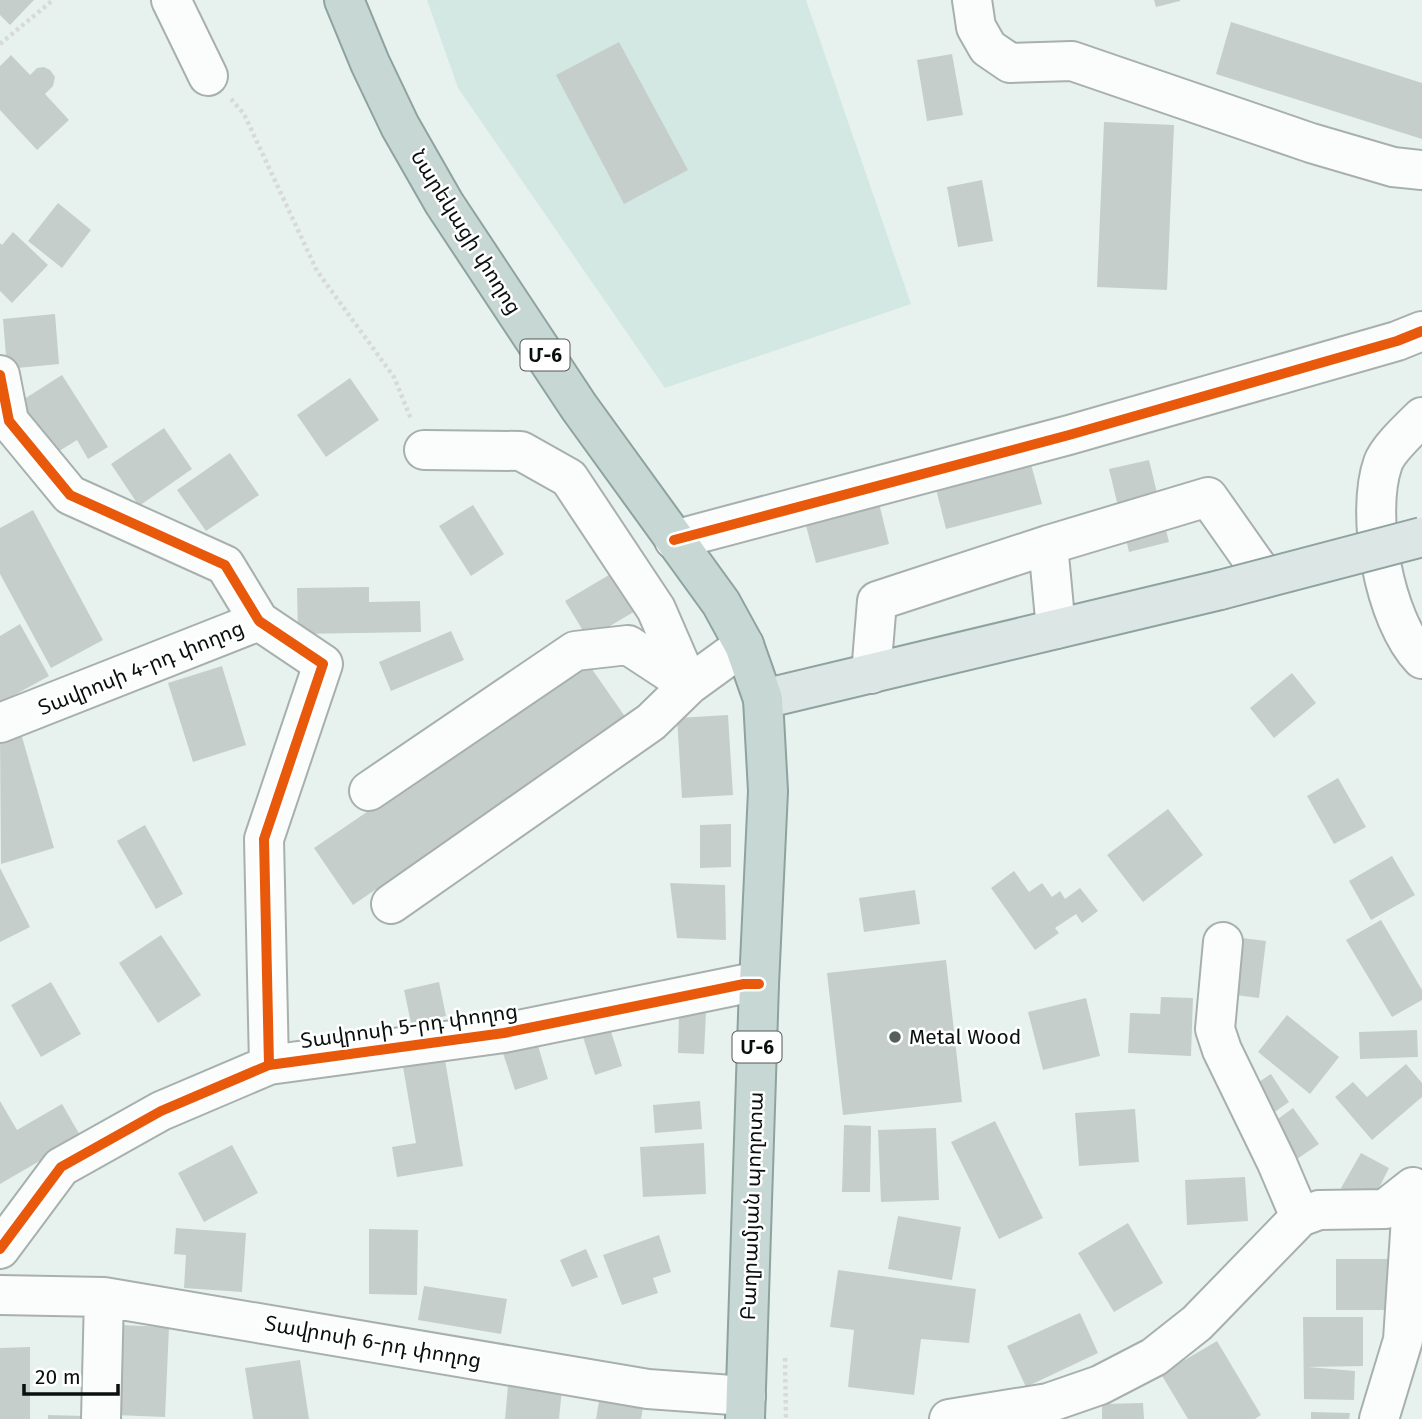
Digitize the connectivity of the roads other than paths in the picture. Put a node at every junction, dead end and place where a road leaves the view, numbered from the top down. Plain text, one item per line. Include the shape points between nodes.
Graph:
1 (171, 0) edge
2 (344, 0) edge
3 (972, 0) edge
4 (208, 76) dead end
5 (1422, 170) edge
6 (1422, 331) edge
7 (0, 376) edge
8 (1422, 417) edge
9 (424, 450) road end
10 (1422, 537) edge
11 (674, 540) junction
12 (1048, 545) junction
13 (1265, 578) junction
14 (259, 621) junction
15 (1056, 629) junction
16 (744, 645) junction
17 (1422, 659) edge
18 (871, 674) junction
19 (690, 685) junction
20 (763, 699) junction
21 (0, 723) edge
22 (369, 791) dead end
23 (391, 904) dead end
24 (1223, 942) dead end
25 (759, 984) junction
26 (269, 1065) junction
27 (1417, 1188) edge
28 (1300, 1217) junction
29 (1416, 1230) edge
30 (0, 1249) edge
31 (0, 1295) edge
32 (104, 1297) junction
33 (746, 1407) edge
34 (101, 1419) edge
35 (949, 1419) edge
36 (1379, 1419) edge

1 - 4 street
2 - 11 highway, Նարեկացի փողոց / Մ-6 via 400,126 444,202 579,407
3 - 5 street via 976,27 988,48 1010,63 1072,61 1311,143 1393,167
6 - 11 street via 1069,435
7 - 14 street via 9,421 70,495 225,565
8 - 17 street via 1384,459 1375,503 1383,575 1393,609 1411,648
9 - 19 street via 521,451 569,478 656,609
10 - 13 main road, bridge
11 - 16 highway, Նարեկացի փողոց / Մ-6 via 721,604
12 - 13 street via 1208,497
12 - 15 street
12 - 18 street via 877,601
13 - 15 main road, bridge
14 - 21 street, Տավրոսի 4-րդ փողոց
14 - 26 street, Տավրոսի 4-րդ փողոց via 323,664 264,839
15 - 18 main road
16 - 19 street
16 - 20 highway, Նարեկացի փողոց / Մ-6
18 - 20 main road
19 - 22 street via 628,645 575,651
19 - 23 street via 651,722
20 - 25 highway, Բաղրամյան պողոտա / Մ-6 via 768,791
24 - 28 street via 1215,1029
25 - 26 street, Տավրոսի 5-րդ փողոց via 504,1033
25 - 33 highway, Բաղրամյան պողոտա / Մ-6
26 - 30 street, Տավրոսի 5-րդ փողոց via 161,1111 61,1167
27 - 28 street via 1385,1209 1319,1210
27 - 29 street
28 - 35 street via 1197,1324 1154,1357 1100,1385 1048,1403
29 - 36 street via 1403,1340
31 - 32 street, Տավրոսի 6-րդ փողոց
32 - 33 street, Տավրոսի 6-րդ փողոց
32 - 34 street

